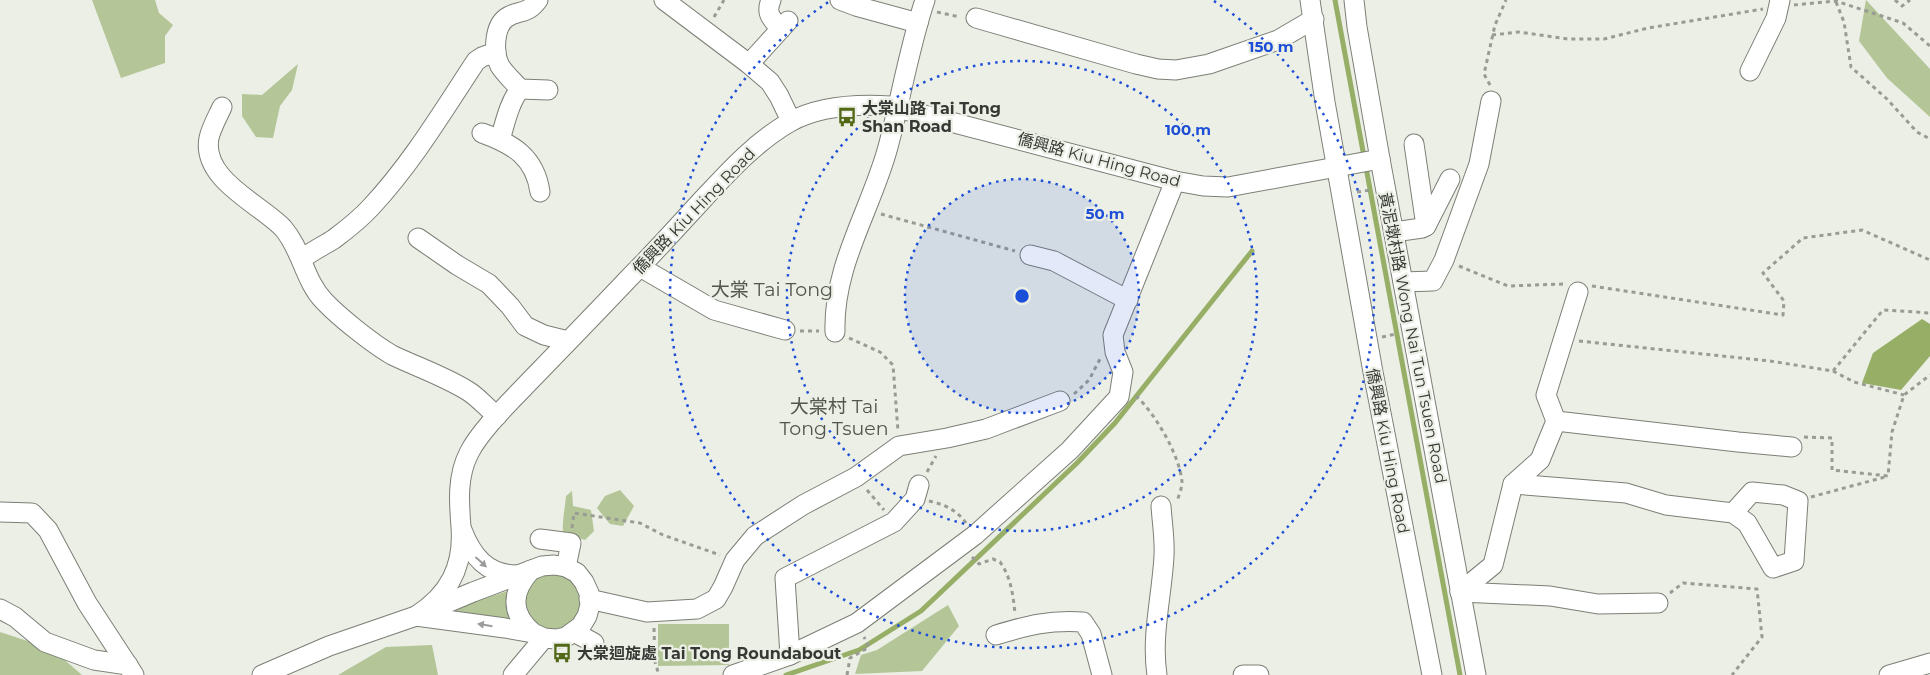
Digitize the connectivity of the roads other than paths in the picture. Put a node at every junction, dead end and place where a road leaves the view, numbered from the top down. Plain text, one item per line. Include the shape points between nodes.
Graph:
1 (538, 0) edge
2 (664, 0) edge
3 (771, 0) edge
4 (840, 0) edge
5 (1310, 0) edge
6 (1354, 0) edge
7 (1780, 3) edge
8 (921, 11) edge
9 (976, 18) road end
10 (1314, 19) junction
11 (496, 52) junction
12 (749, 64) junction
13 (1750, 71) dead end
14 (520, 89) junction
15 (548, 90) dead end
16 (1491, 101) road end
17 (222, 107) dead end
18 (896, 108) junction
19 (791, 121) junction
20 (482, 133) dead end
21 (500, 140) junction
22 (1414, 144) dead end
23 (1380, 159) junction
24 (1337, 168) junction
25 (1450, 179) dead end
26 (1175, 181) junction
27 (540, 192) dead end
28 (1426, 226) junction
29 (1394, 232) junction
30 (418, 238) dead end
31 (1030, 255) road end
32 (302, 260) junction
33 (640, 267) junction
34 (1403, 282) junction
35 (1580, 287) road end
36 (1128, 300) junction
37 (785, 330) road end
38 (835, 332) road end
39 (568, 341) junction
40 (1060, 401) road end
41 (497, 416) junction
42 (1556, 421) junction
43 (1792, 447) road end
44 (1513, 484) junction
45 (917, 492) road end
46 (1162, 510) road end
47 (0, 512) edge
48 (1733, 514) junction
49 (461, 527) junction
50 (540, 539) dead end
51 (566, 567) junction
52 (524, 573) junction
53 (1460, 592) junction
54 (590, 599) junction
55 (1658, 603) road end
56 (0, 608) edge
57 (416, 616) junction
58 (574, 632) junction
59 (996, 635) dead end
60 (539, 636) junction
61 (594, 643) dead end
62 (790, 655) junction
63 (1930, 663) edge
64 (131, 670) edge
65 (262, 675) edge
66 (513, 675) edge
67 (733, 675) edge
68 (1102, 675) edge
69 (1157, 675) edge
70 (1244, 675) edge
71 (1259, 675) edge
72 (1432, 675) edge
73 (1476, 675) edge
74 (1889, 675) edge

1 - 11 street via 532,8 504,19 499,28
2 - 12 street
3 - 12 street via 768,12 771,19 785,25
4 - 8 street via 856,6
5 - 10 street, 僑興路 Kiu Hing Road
6 - 23 street, 黃泥墩村路 Wong Nai Tun Tsuen Road
7 - 13 street
8 - 18 street
9 - 10 street via 1158,70 1209,64 1278,40
10 - 24 street, 僑興路 Kiu Hing Road
11 - 14 street via 500,65
11 - 32 street via 476,61 433,127 370,208 334,239
12 - 19 street via 770,82
14 - 15 street
14 - 21 street via 507,115
16 - 34 street via 1479,164 1444,260 1433,281
17 - 32 street via 209,138 209,153 214,167 229,184 282,228
18 - 19 street, 僑興路 Kiu Hing Road via 847,107
18 - 26 street, 僑興路 Kiu Hing Road
18 - 38 street via 874,193 848,253 834,314
19 - 33 street, 僑興路 Kiu Hing Road via 747,154
20 - 21 street
21 - 27 street via 526,158 538,178
22 - 28 street
23 - 24 street, 僑興路 Kiu Hing Road
23 - 29 street, 黃泥墩村路 Wong Nai Tun Tsuen Road
24 - 26 street, 僑興路 Kiu Hing Road via 1228,187
24 - 72 street, 僑興路 Kiu Hing Road via 1372,372
25 - 28 street
26 - 36 street
28 - 29 street
29 - 34 street, 黃泥墩村路 Wong Nai Tun Tsuen Road
30 - 39 street via 489,284 525,326
31 - 36 street via 1054,261
32 - 41 street via 311,283 323,300 352,325 390,354 469,392
33 - 37 street via 714,310
33 - 39 street, 僑興路 Kiu Hing Road
34 - 53 street, 黃泥墩村路 Wong Nai Tun Tsuen Road
35 - 42 street via 1546,395
36 - 62 street via 1113,335 1115,352 1123,372 1119,397 1070,450 975,535 856,623
39 - 41 street, 僑興路 Kiu Hing Road
40 - 54 street via 986,429 899,446 856,477 803,505 755,536 735,560 716,599 697,609 653,612
41 - 49 street, 僑興路 Kiu Hing Road via 469,452 462,471 458,510
42 - 43 street
42 - 44 street via 1540,460
44 - 48 street via 1626,493 1666,505
44 - 53 street via 1492,565
45 - 62 street via 894,522 785,578
46 - 69 street via 1164,555
47 - 64 street via 32,513 48,530 87,603
48 - 48 street via 1747,522 1773,568 1794,561 1798,501 1783,495 1752,492
49 -> 52 street via 479,562 498,573
49 - 57 street, 僑興路 Kiu Hing Road via 458,560 451,581 439,599
50 - 51 street via 571,543
51 - 52 street via 554,565
51 - 54 street via 584,582
52 - 57 street
52 - 60 street via 515,603 524,625
53 - 55 street via 1550,596 1598,604
53 - 73 street, 黃泥墩村路 Wong Nai Tun Tsuen Road
54 - 58 street via 587,616
56 - 64 street via 45,642
60 -> 57 street via 475,623
57 - 65 street via 329,646
58 - 60 street via 556,639
58 - 61 street
59 - 68 street via 1057,621 1083,622 1091,634
60 - 66 street
62 - 67 street
63 - 74 street
70 - 71 street

